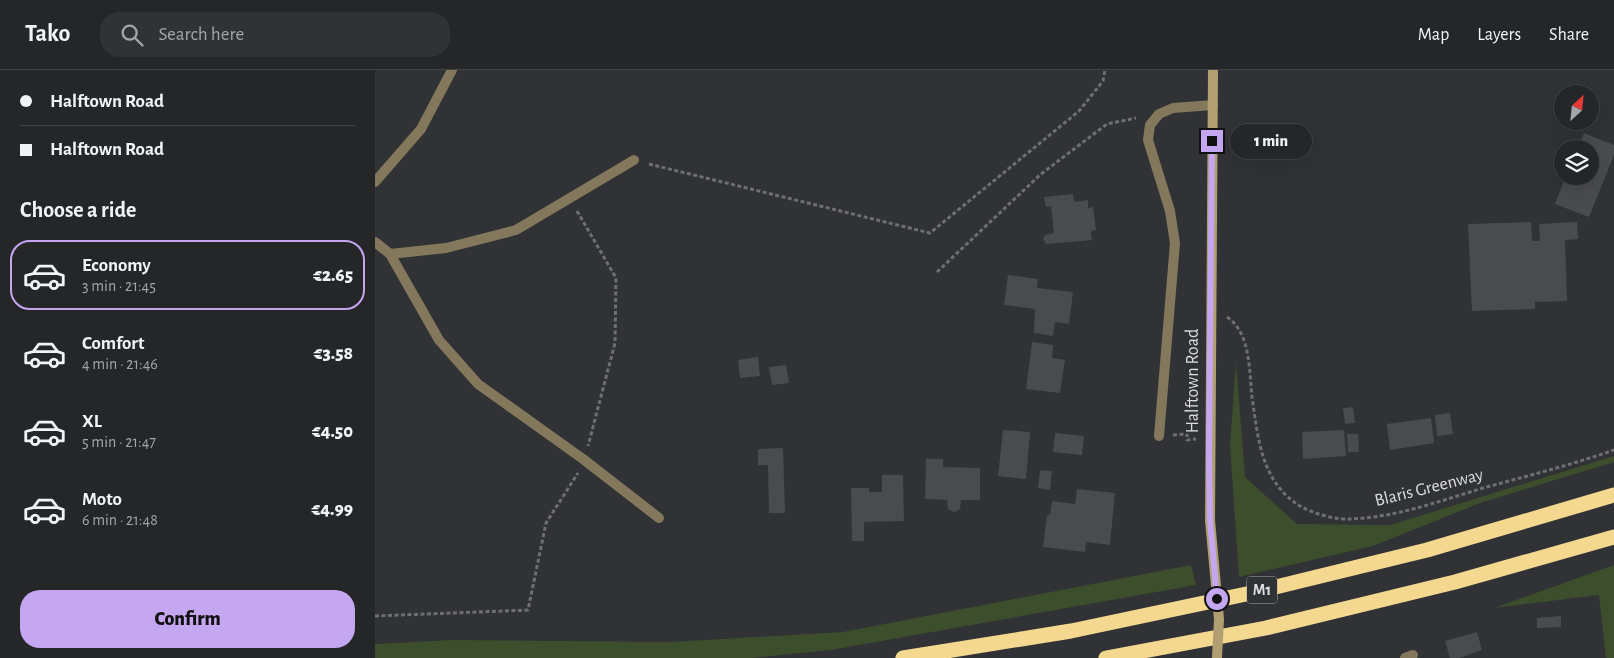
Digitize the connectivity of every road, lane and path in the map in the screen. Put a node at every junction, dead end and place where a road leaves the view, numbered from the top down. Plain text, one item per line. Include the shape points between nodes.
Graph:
1 (452, 70) edge
2 (1105, 70) edge
3 (1213, 70) edge
4 (1213, 105) junction
5 (1159, 114) junction
6 (634, 160) joint
7 (375, 182) edge
8 (569, 198) junction
9 (375, 242) edge
10 (390, 254) junction
11 (937, 272) dead end
12 (1210, 305) junction
13 (1159, 431) joint
14 (1209, 438) junction
15 (1614, 450) edge
16 (583, 459) junction
17 (1614, 495) edge
18 (659, 518) dead end
19 (1614, 537) edge
20 (375, 616) edge
21 (903, 658) edge
22 (1106, 658) edge
23 (1217, 658) edge

1 - 7 street via 421,129
2 - 6 path via 1103,81 1079,111 931,233
3 - 4 street, Halftown Road
4 - 5 street via 1173,108
4 - 12 street, Halftown Road
5 - 11 path via 1107,124 1041,174
5 - 13 street, Halftown Road via 1150,125 1148,140 1170,211 1175,243
6 - 8 street
8 - 10 street via 516,230 446,248
8 - 16 path via 616,278 615,343
9 - 10 street
10 - 16 street via 439,340 478,384
12 - 14 street, Halftown Road
12 - 15 path, Blaris Greenway via 1235,323 1245,342 1259,445 1267,470 1300,506 1322,515 1349,519 1393,514
13 - 14 path via 1174,427 1173,435 1187,434 1187,440
14 - 23 street, Halftown Road, bridge via 1210,520 1219,619
16 - 18 street
16 - 20 path via 546,523 529,610
17 - 21 highway, M1 via 1427,550 1251,593 1071,631
19 - 22 highway, M1 via 1455,582 1266,628

